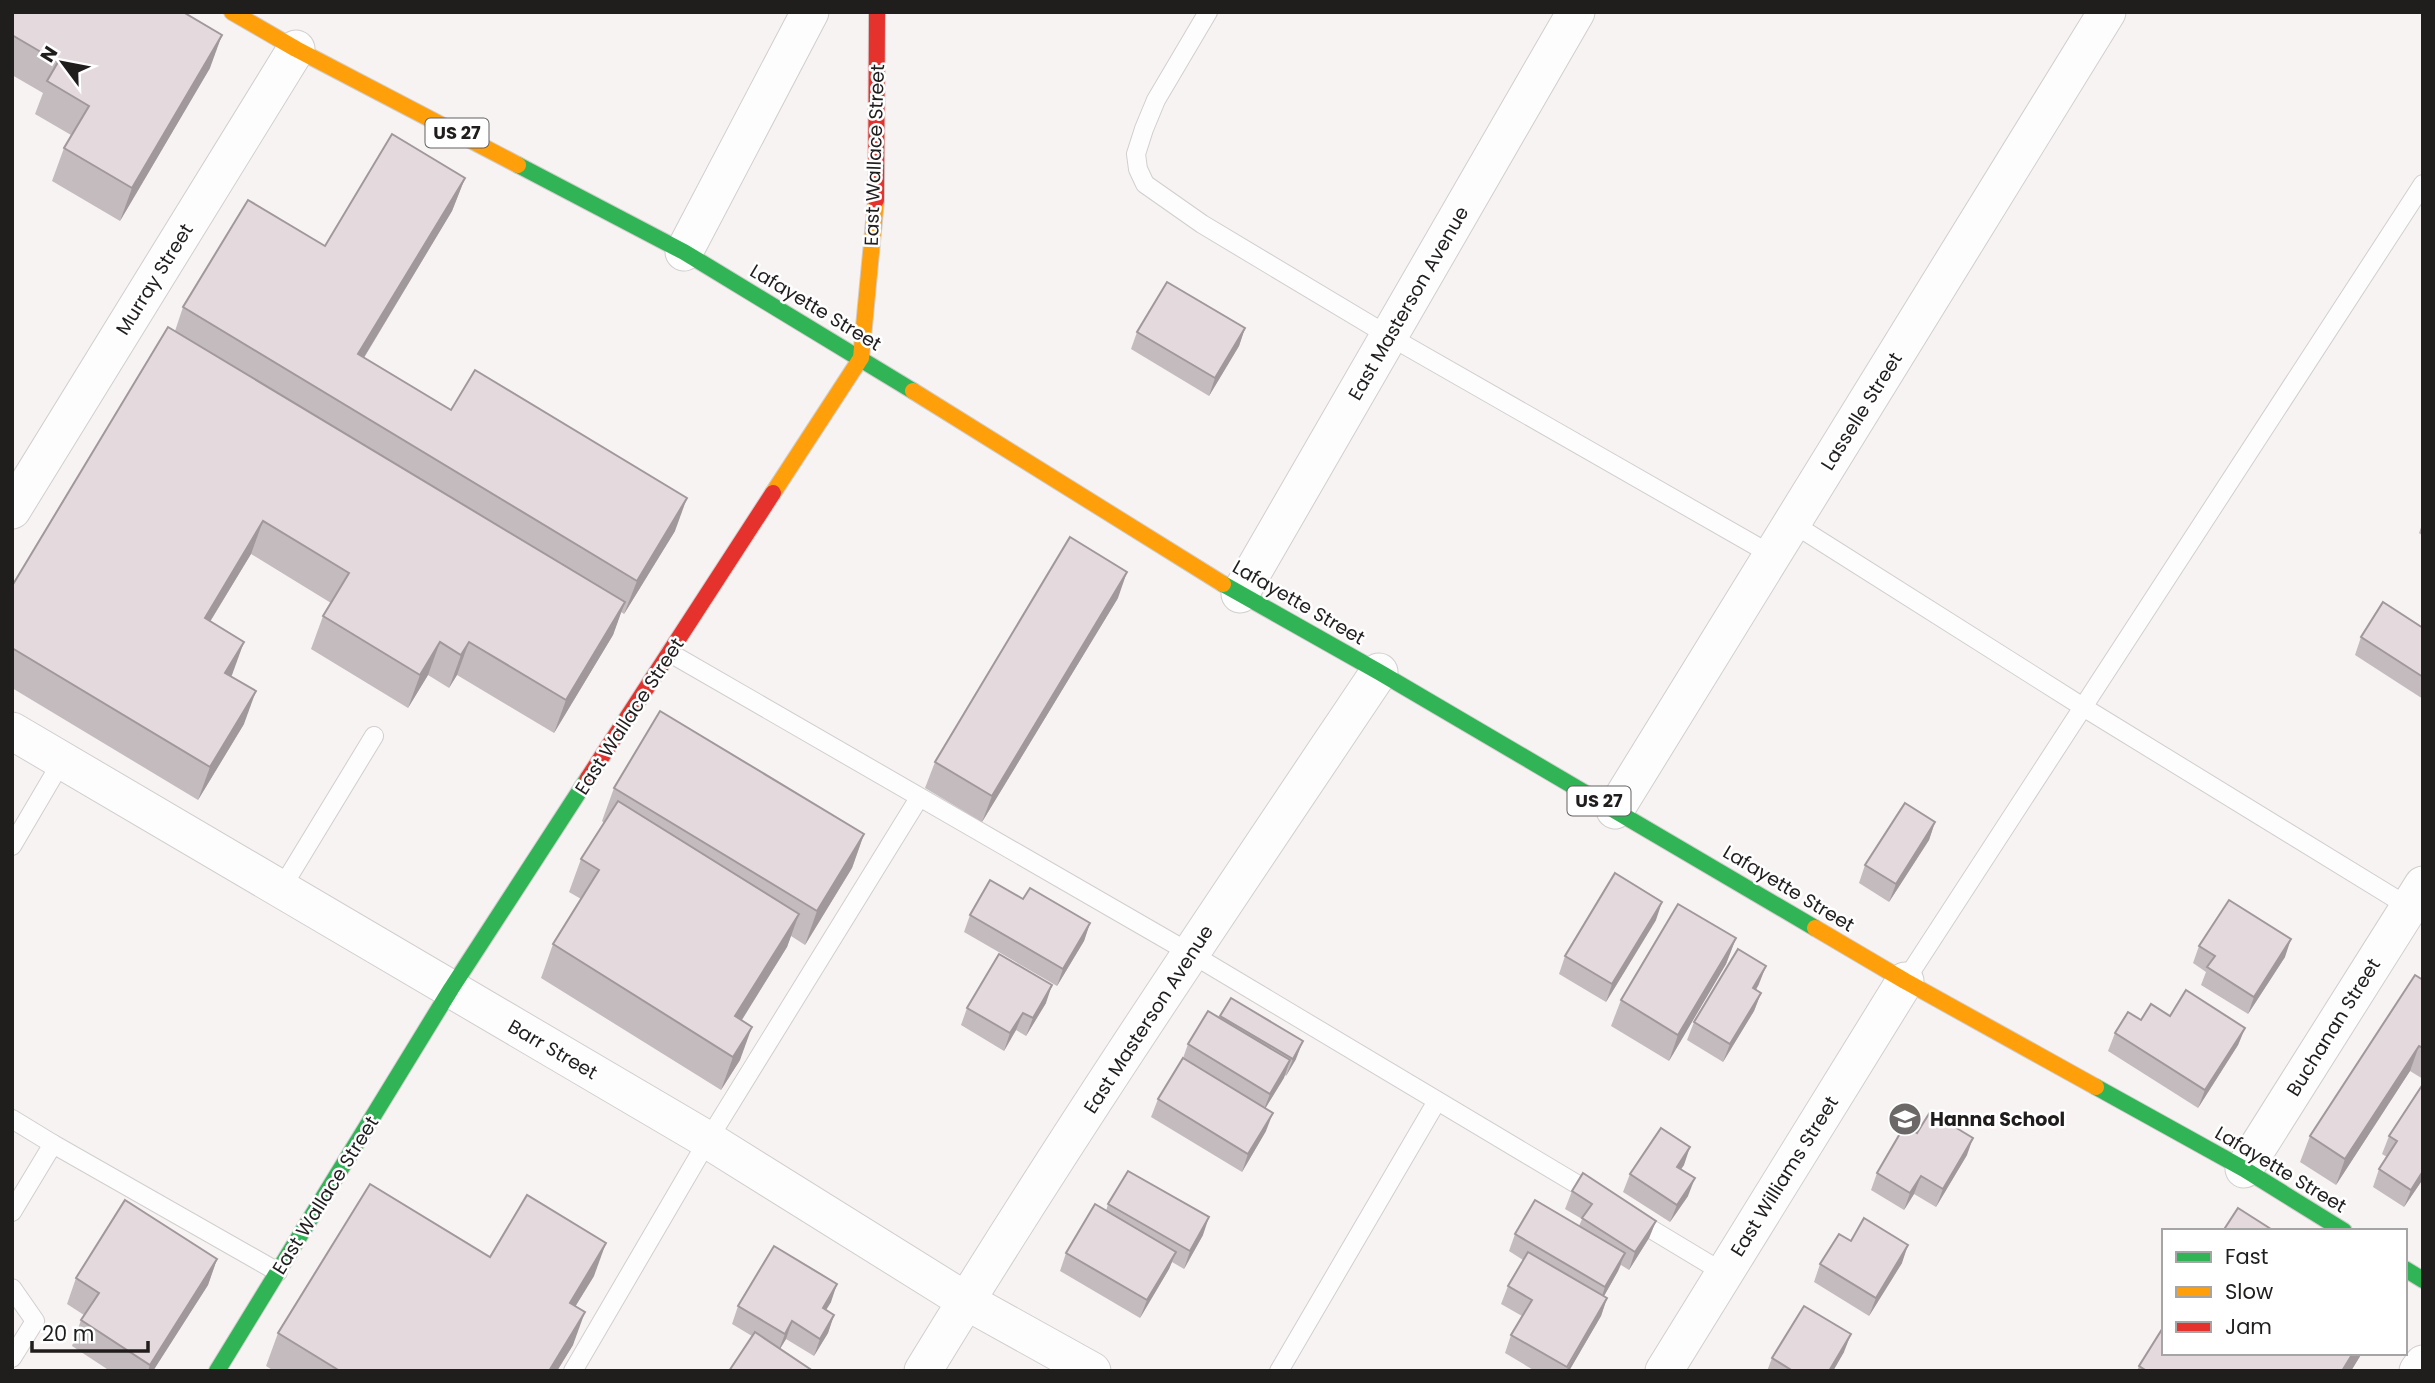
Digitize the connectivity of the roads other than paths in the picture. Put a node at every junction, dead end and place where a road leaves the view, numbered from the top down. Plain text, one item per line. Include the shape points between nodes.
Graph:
1 (232, 12) edge
2 (810, 12) edge
3 (877, 12) edge
4 (1208, 12) edge
5 (1576, 12) edge
6 (2107, 12) edge
7 (296, 49) junction
8 (2423, 184) edge
9 (684, 252) junction
10 (1390, 335) junction
11 (861, 358) junction
12 (12, 510) edge
13 (1792, 523) junction
14 (1772, 555) junction
15 (1240, 594) junction
16 (670, 653) junction
17 (1379, 672) junction
18 (2083, 707) junction
19 (12, 732) edge
20 (374, 736) dead end
21 (62, 761) junction
22 (919, 798) junction
23 (1615, 810) junction
24 (12, 846) edge
25 (281, 889) junction
26 (2418, 902) edge
27 (1190, 953) junction
28 (1905, 981) junction
29 (451, 989) junction
30 (1437, 1101) junction
31 (12, 1119) edge
32 (708, 1140) junction
33 (53, 1144) junction
34 (2244, 1169) junction
35 (12, 1212) edge
36 (2341, 1229) edge
37 (2407, 1270) edge
38 (278, 1272) junction
39 (1724, 1273) junction
40 (2423, 1280) edge
41 (12, 1288) edge
42 (966, 1301) junction
43 (12, 1358) edge
44 (2423, 1363) edge
45 (217, 1371) edge
46 (573, 1371) edge
47 (923, 1371) edge
48 (1092, 1371) edge
49 (1279, 1371) edge
50 (1664, 1371) edge
51 (2418, 1371) edge

1 - 7 main road, Lafayette Street / US 27
2 - 9 street
3 - 11 main road, East Wallace Street via 876,202
4 - 10 lane via 1144,129 1136,154 1145,184 1202,224
5 - 10 street, East Masterson Avenue
6 - 13 street, Lasselle Street
7 - 9 main road, Lafayette Street / US 27
7 - 12 street, Murray Street
8 - 18 lane
9 - 11 main road, Lafayette Street / US 27
10 - 14 lane
10 - 15 street, East Masterson Avenue
11 - 15 main road, Lafayette Street / US 27
11 - 16 main road, East Wallace Street
13 - 14 street, Lasselle Street
13 - 18 lane
14 - 23 street, Lasselle Street
15 - 17 main road, Lafayette Street / US 27
16 - 22 lane
16 - 29 main road, East Wallace Street
17 - 23 main road, Lafayette Street / US 27
17 - 27 street, East Masterson Avenue
18 - 26 lane
18 - 28 lane
19 - 21 street, Barr Street
20 - 25 lane
21 - 24 lane
21 - 25 street, Barr Street
22 - 27 lane
22 - 32 lane
23 - 28 main road, Lafayette Street / US 27
25 - 29 street, Barr Street
26 - 34 street, Buchanan Street
27 - 30 lane
27 - 42 street, East Masterson Avenue
28 - 34 main road, Lafayette Street / US 27
28 - 39 street, East Williams Street
29 - 32 street, Barr Street
29 - 38 main road, East Wallace Street
30 - 39 lane
30 - 49 lane
31 - 33 lane
32 - 42 street, Barr Street
32 - 46 lane
33 - 35 lane
33 - 38 lane
34 - 36 main road, Lafayette Street / US 27
37 - 40 main road
38 - 45 main road, East Wallace Street
39 - 50 street, East Williams Street
41 - 43 lane via 35,1321
42 - 47 street, East Masterson Avenue
42 - 48 street, Barr Street
44 - 51 street

